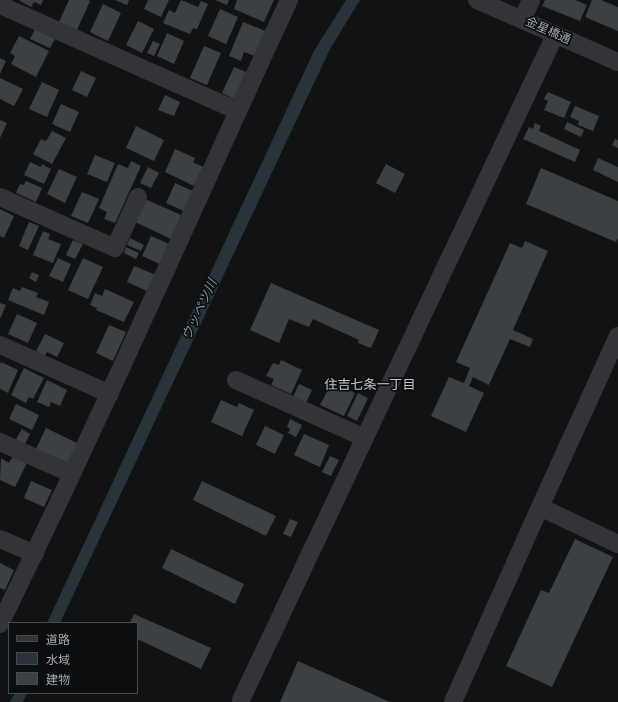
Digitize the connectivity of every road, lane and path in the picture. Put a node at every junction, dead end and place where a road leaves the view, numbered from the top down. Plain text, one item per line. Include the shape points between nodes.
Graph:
1 (289, 0) edge
2 (478, 0) edge
3 (531, 0) edge
4 (0, 4) edge
5 (522, 20) junction
6 (555, 34) junction
7 (618, 62) edge
8 (238, 111) junction
9 (0, 197) edge
10 (138, 197) dead end
11 (618, 336) edge
12 (0, 345) edge
13 (236, 380) dead end
14 (110, 394) junction
15 (365, 438) junction
16 (0, 442) edge
17 (72, 474) junction
18 (540, 507) junction
19 (0, 539) edge
20 (618, 544) edge
21 (35, 554) junction
22 (0, 624) edge
23 (241, 700) dead end
24 (453, 702) edge

1 - 8 street
2 - 5 street, 金星橋通
3 - 5 street
4 - 8 street
5 - 6 street, 金星橋通
6 - 7 street, 金星橋通
6 - 15 street
8 - 14 street
9 - 10 street via 115,248
11 - 18 street
12 - 14 street
13 - 15 street
14 - 17 street
15 - 23 street
16 - 17 street
17 - 21 street
18 - 20 street
18 - 24 street
19 - 21 street
21 - 22 street

